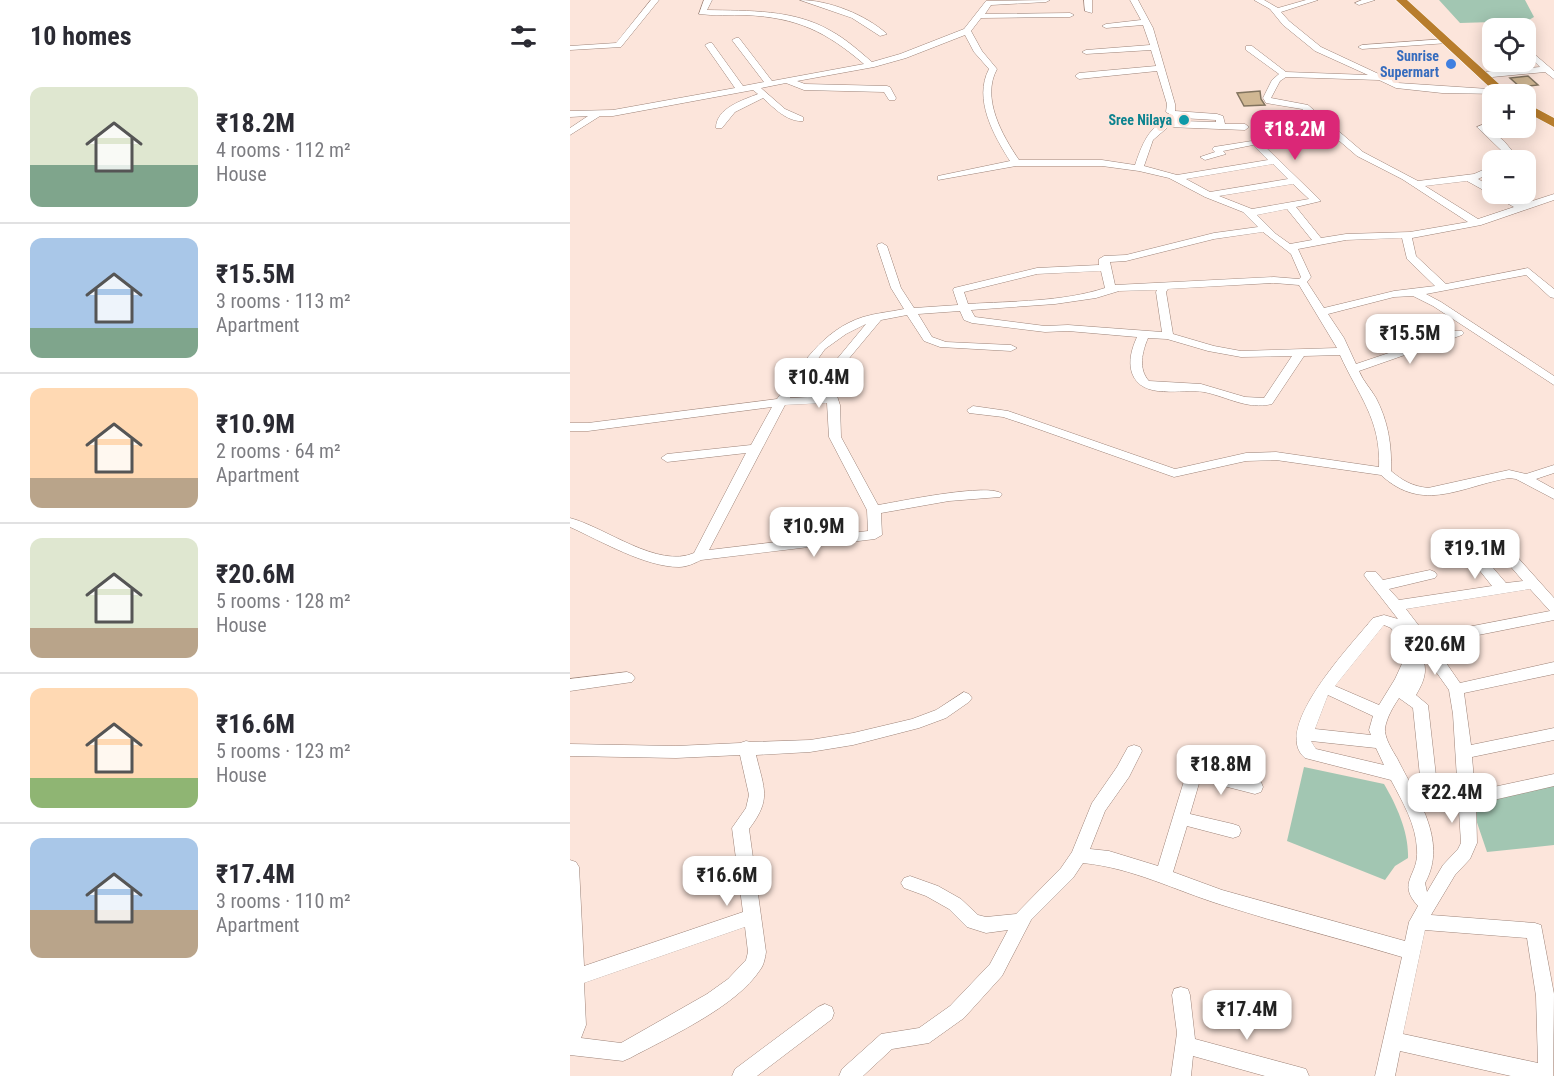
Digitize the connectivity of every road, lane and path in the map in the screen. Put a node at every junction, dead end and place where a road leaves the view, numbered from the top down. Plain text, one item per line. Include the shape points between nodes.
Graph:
1 (655, 0) edge
2 (708, 0) edge
3 (804, 0) edge
4 (841, 0) edge
5 (1046, 0) edge
6 (1088, 0) edge
7 (1134, 0) edge
8 (1258, 0) edge
9 (1314, 0) edge
10 (1371, 0) edge
11 (1401, 0) edge
12 (1359, 3) dead end
13 (818, 5) junction
14 (1089, 11) dead end
15 (1276, 11) junction
16 (1070, 15) dead end
17 (979, 16) junction
18 (1146, 22) junction
19 (1106, 26) dead end
20 (967, 31) junction
21 (883, 34) dead end
22 (736, 40) dead end
23 (1444, 41) junction
24 (709, 45) dead end
25 (1153, 47) junction
26 (1362, 47) dead end
27 (570, 48) edge
28 (1249, 48) dead end
29 (1086, 52) dead end
30 (1536, 59) edge
31 (871, 65) junction
32 (1159, 68) junction
33 (1546, 69) junction
34 (1284, 74) junction
35 (1482, 75) junction
36 (1079, 76) dead end
37 (1554, 76) edge
38 (1378, 78) junction
39 (785, 80) junction
40 (769, 83) junction
41 (1492, 84) edge
42 (754, 86) junction
43 (740, 88) junction
44 (1482, 92) edge
45 (764, 95) junction
46 (892, 99) dead end
47 (570, 114) edge
48 (597, 114) junction
49 (1536, 115) edge
50 (800, 119) dead end
51 (1176, 120) junction
52 (1554, 123) edge
53 (719, 126) dead end
54 (1245, 127) dead end
55 (570, 132) edge
56 (1494, 138) edge
57 (1507, 150) edge
58 (1276, 161) junction
59 (1016, 163) junction
60 (1139, 168) junction
61 (1217, 170) junction
62 (1482, 173) edge
63 (942, 178) dead end
64 (1177, 178) junction
65 (1469, 178) junction
66 (1295, 181) junction
67 (1415, 184) junction
68 (1482, 185) edge
69 (1208, 195) junction
70 (1554, 197) edge
71 (1516, 204) edge
72 (1290, 206) junction
73 (1523, 208) junction
74 (1250, 213) junction
75 (1477, 223) junction
76 (1264, 229) junction
77 (1406, 235) junction
78 (1318, 241) junction
79 (882, 246) dead end
80 (1289, 247) junction
81 (1105, 268) junction
82 (1302, 282) junction
83 (1165, 286) junction
84 (1444, 288) junction
85 (1111, 289) junction
86 (1415, 293) junction
87 (1554, 295) edge
88 (962, 306) junction
89 (913, 311) junction
90 (1321, 312) junction
91 (877, 318) junction
92 (1458, 333) dead end
93 (1166, 335) junction
94 (1143, 336) junction
95 (1011, 348) dead end
96 (1344, 351) junction
97 (1300, 353) junction
98 (1352, 369) junction
99 (1554, 381) edge
100 (833, 399) junction
101 (781, 402) junction
102 (973, 410) dead end
103 (570, 427) edge
104 (755, 448) junction
105 (667, 458) dead end
106 (1554, 469) edge
107 (1385, 472) junction
108 (1524, 479) junction
109 (994, 494) dead end
110 (1554, 495) edge
111 (874, 510) junction
112 (570, 522) edge
113 (1499, 545) dead end
114 (1471, 551) dead end
115 (699, 556) junction
116 (1430, 575) dead end
117 (1534, 584) junction
118 (1503, 589) junction
119 (1395, 606) junction
120 (1554, 607) edge
121 (1554, 615) edge
122 (1423, 641) junction
123 (1554, 668) edge
124 (627, 678) dead end
125 (570, 685) edge
126 (1326, 688) junction
127 (1456, 689) junction
128 (1402, 692) junction
129 (964, 698) dead end
130 (1382, 712) junction
131 (1305, 734) junction
132 (1554, 734) edge
133 (1381, 742) junction
134 (746, 747) junction
135 (570, 750) edge
136 (1134, 752) dead end
137 (1464, 753) junction
138 (1398, 775) junction
139 (1428, 776) dead end
140 (1554, 780) edge
141 (1255, 787) dead end
142 (1469, 799) junction
143 (1181, 818) junction
144 (1233, 831) dead end
145 (1078, 855) junction
146 (570, 867) edge
147 (1163, 877) junction
148 (910, 884) dead end
149 (1431, 897) junction
150 (752, 917) junction
151 (1022, 921) junction
152 (1418, 922) junction
153 (571, 940) edge
154 (1410, 951) junction
155 (574, 978) junction
156 (1181, 994) dead end
157 (825, 1012) dead end
158 (570, 1041) edge
159 (1393, 1041) junction
160 (1185, 1045) junction
161 (570, 1046) edge
162 (742, 1076) edge
163 (849, 1076) edge
164 (1181, 1076) edge
165 (1299, 1076) edge
166 (1385, 1076) edge

1 - 27 street via 618,45
2 - 31 street via 702,12 785,18 819,27
3 - 13 street
4 - 13 street
5 - 17 street via 989,3
6 - 14 street
7 - 18 street
8 - 15 street
9 - 15 street
10 - 12 street
11 - 23 highway
13 - 21 street via 855,16
15 - 38 street via 1318,49
16 - 17 street
17 - 20 street
18 - 19 street
18 - 25 street
20 - 31 street
20 - 59 street via 993,69 987,75 985,88 991,112
22 - 40 street
23 - 26 street
23 - 35 highway
24 - 43 street
25 - 29 street
25 - 32 street
28 - 34 street
30 - 33 street
31 - 39 street
32 - 36 street
32 - 51 street via 1170,112
33 - 35 street
33 - 37 street
34 - 38 street
34 - 67 street via 1276,80 1269,101 1305,107 1360,154
35 - 41 highway
38 - 44 street via 1404,86
39 - 40 street
39 - 46 street via 804,87 887,89
40 - 42 street
42 - 43 street
42 - 45 street
43 - 48 street
45 - 50 street
45 - 53 street via 729,111
47 - 48 street
48 - 55 street
49 - 52 highway
51 - 54 street via 1222,129
51 - 60 street via 1149,139
56 - 57 street
58 - 61 street
58 - 61 street via 1255,142 1217,149 1221,154 1205,157
58 - 66 street
59 - 60 street via 1102,163
59 - 63 street
60 - 64 street
61 - 64 street
62 - 65 street
64 - 69 street
65 - 67 street
65 - 68 street
66 - 69 street
66 - 72 street via 1316,201
67 - 75 street
69 - 74 street
70 - 73 street
71 - 73 street
72 - 74 street
72 - 78 street
73 - 75 street
74 - 76 street
75 - 77 street
76 - 80 street
76 - 81 street via 1214,236 1126,258 1104,259
77 - 78 street
77 - 84 street via 1411,257
78 - 80 street
79 - 89 street via 896,288
80 - 82 street via 1299,257 1306,277
81 - 85 street
81 - 88 street via 1037,271 975,285 958,290
82 - 83 street
82 - 90 street
83 - 85 street
83 - 93 street via 1161,292 1169,332
84 - 86 street
84 - 87 street via 1527,271
85 - 88 street via 1055,301
86 - 90 street via 1394,294
86 - 99 street
88 - 89 street
88 - 94 street via 972,320
89 - 91 street
89 - 95 street via 928,339 944,345
90 - 96 street
91 - 100 street via 841,361 828,387
91 - 101 street via 850,328 821,347
92 - 98 street
93 - 94 street
93 - 97 street via 1241,354
94 - 97 street via 1136,352 1138,375 1144,384 1202,388 1260,403 1269,401
96 - 97 street
96 - 98 street
98 - 107 street via 1370,398 1383,432
100 - 101 street
100 - 111 street via 841,452
101 - 103 street
101 - 104 street
102 - 107 street via 1031,422 1174,473 1246,457 1276,456
104 - 105 street
104 - 115 street
106 - 108 street
107 - 108 street via 1395,485 1408,492 1428,494 1499,475
108 - 110 street
109 - 111 street
111 - 115 street via 874,535
112 - 115 street via 674,563
113 - 117 street
114 - 118 street
116 - 119 street via 1375,580
117 - 118 street
117 - 120 street
118 - 119 street
119 - 122 street
121 - 122 street
122 - 127 street
123 - 127 street
124 - 125 street
126 - 128 street via 1378,622 1384,620 1396,624 1413,656
126 - 130 street
126 - 131 street via 1318,698
127 - 137 street
128 - 130 street
128 - 139 street via 1420,705
129 - 134 street via 941,714 914,724 853,739 799,747
130 - 133 street via 1377,730
131 - 133 street
131 - 138 street via 1305,749 1311,754
132 - 137 street
133 - 138 street
134 - 135 street via 676,752
134 - 150 street via 757,795 754,810 740,828
136 - 145 street via 1098,808
137 - 142 street
138 - 149 street via 1421,823 1426,852 1416,882 1417,893
140 - 142 street
141 - 143 street via 1197,765
142 - 149 street via 1469,843
143 - 144 street
143 - 147 street
145 - 147 street via 1109,858
145 - 151 street via 1067,873
146 - 153 street
147 - 154 street
148 - 151 street via 955,904 973,922 986,925
149 - 152 street
150 - 155 street
150 - 161 street via 757,952 754,964 714,1000 622,1052
151 - 163 street via 996,970 957,1012 922,1037 888,1040
152 - 154 street
152 - 159 street via 1535,931 1545,996 1548,1066 1544,1074
153 - 155 street
154 - 159 street
155 - 158 street via 577,1025
156 - 160 street
157 - 162 street
159 - 166 street
160 - 164 street
160 - 165 street

